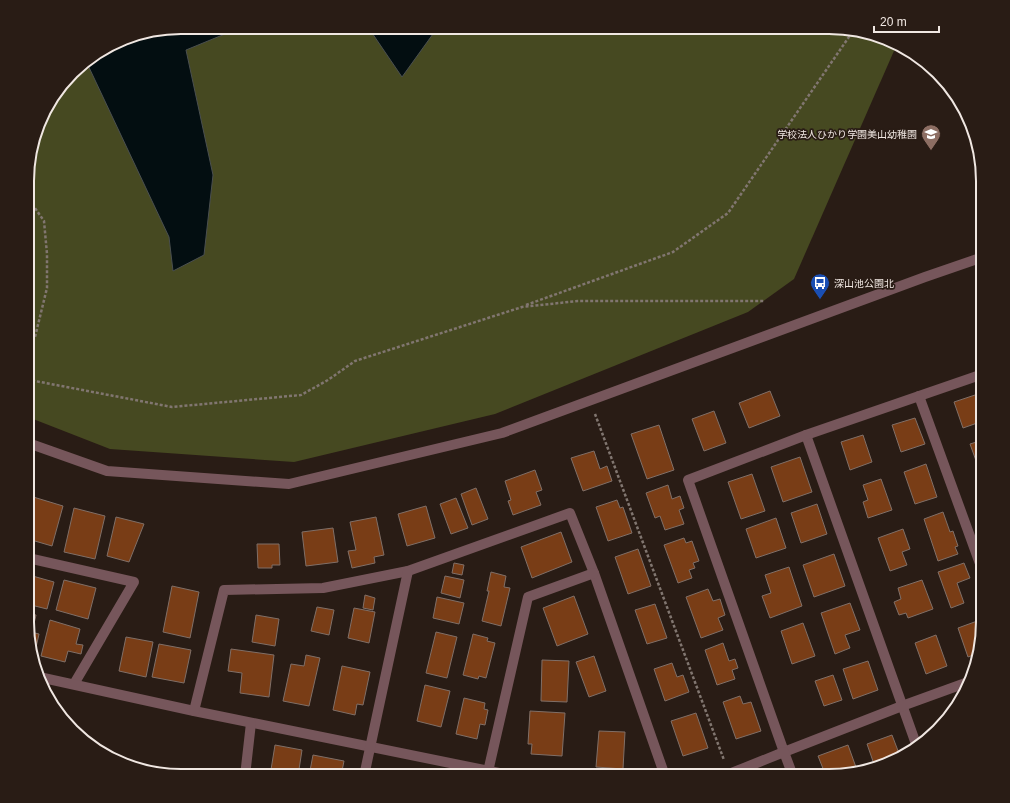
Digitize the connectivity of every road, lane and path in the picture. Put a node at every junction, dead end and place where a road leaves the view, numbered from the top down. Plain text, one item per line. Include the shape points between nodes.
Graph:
1 (850, 35) edge
2 (34, 207) edge
3 (976, 259) edge
4 (764, 301) dead end
5 (522, 307) junction
6 (34, 339) edge
7 (976, 376) edge
8 (34, 380) edge
9 (919, 396) junction
10 (590, 401) junction
11 (806, 435) junction
12 (34, 445) edge
13 (976, 553) edge
14 (34, 559) edge
15 (408, 571) junction
16 (594, 573) junction
17 (45, 678) edge
18 (74, 684) junction
19 (962, 684) edge
20 (902, 706) junction
21 (194, 711) junction
22 (252, 723) junction
23 (915, 741) edge
24 (371, 746) junction
25 (784, 752) junction
26 (246, 769) edge
27 (366, 769) edge
28 (470, 769) edge
29 (488, 769) edge
30 (663, 769) edge
31 (723, 769) edge
32 (740, 769) edge
33 (790, 769) edge

1 - 5 path via 728,213 673,252
2 - 6 path via 44,221 47,288
3 - 10 street
4 - 5 path via 578,301
5 - 8 path via 355,361 301,395 172,407
7 - 9 street
9 - 11 street
9 - 13 street
10 - 12 street via 502,433 289,484 107,471
10 - 31 path
11 - 20 street
11 - 25 street via 688,480
14 - 18 street via 134,582
15 - 16 street via 570,513
15 - 21 street via 323,588 224,590
15 - 24 street
16 - 29 street via 528,597
16 - 30 street
17 - 18 street
18 - 21 street
19 - 20 street
20 - 23 street
20 - 25 street
21 - 22 street
22 - 24 street
22 - 26 street
24 - 27 street
24 - 28 street
25 - 32 street
25 - 33 street

